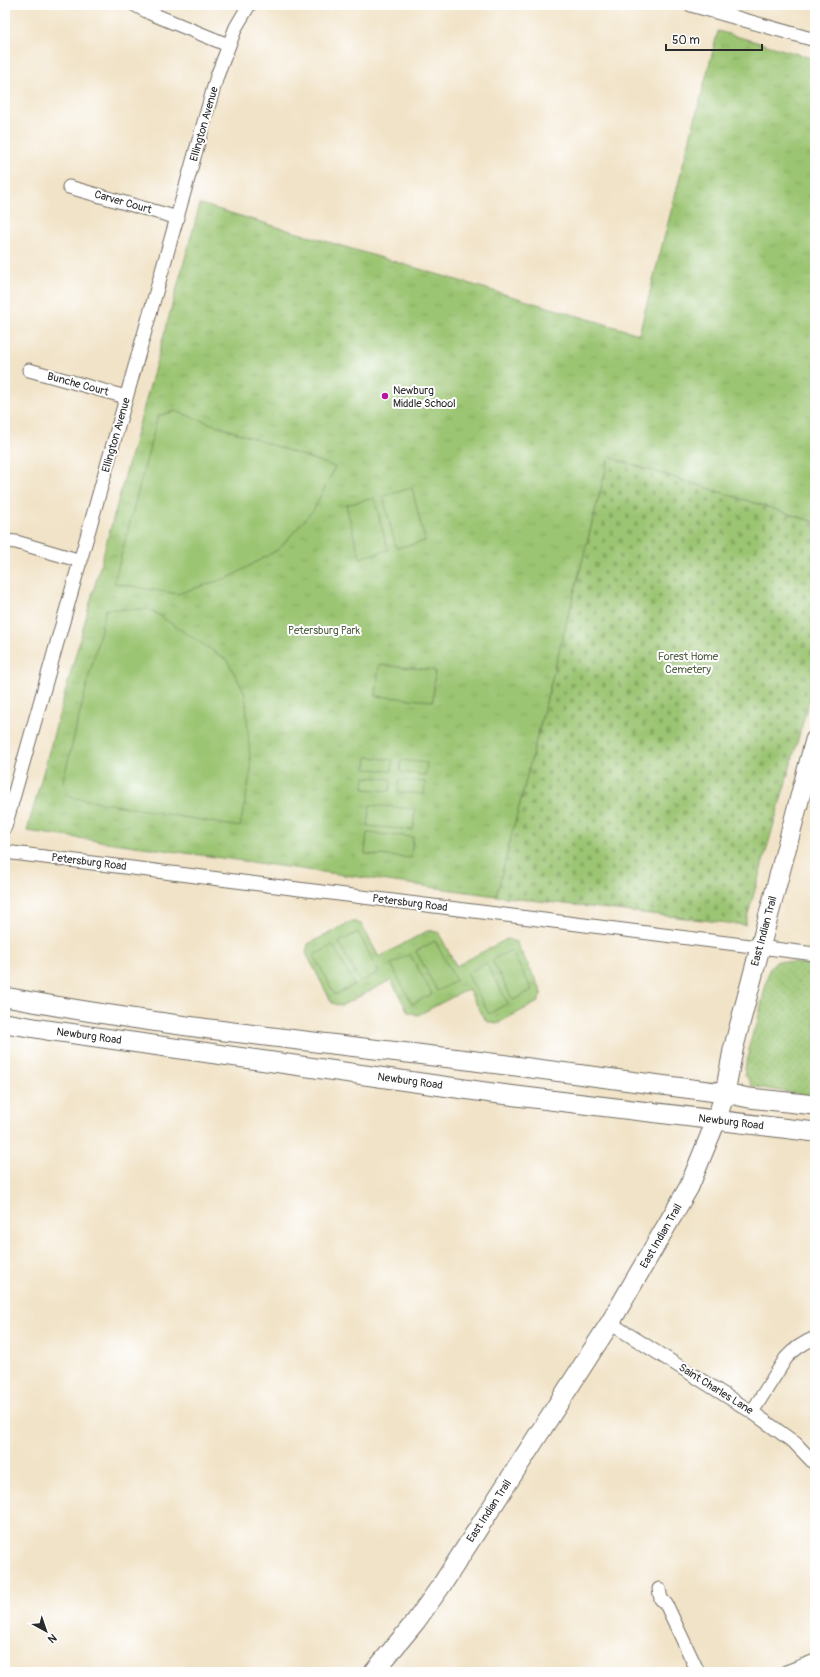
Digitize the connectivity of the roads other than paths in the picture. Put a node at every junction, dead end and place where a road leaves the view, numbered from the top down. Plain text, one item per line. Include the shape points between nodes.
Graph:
1 (135, 5) edge
2 (249, 5) edge
3 (690, 5) edge
4 (815, 40) edge
5 (228, 45) junction
6 (69, 187) dead end
7 (178, 218) junction
8 (29, 370) dead end
9 (126, 398) junction
10 (5, 541) edge
11 (81, 561) junction
12 (815, 740) edge
13 (5, 827) edge
14 (5, 852) edge
15 (760, 947) junction
16 (815, 954) edge
17 (5, 997) edge
18 (5, 1023) edge
19 (725, 1093) junction
20 (815, 1105) edge
21 (716, 1121) junction
22 (815, 1132) edge
23 (610, 1323) junction
24 (815, 1338) edge
25 (752, 1412) junction
26 (815, 1464) edge
27 (659, 1589) dead end
28 (815, 1661) edge
29 (374, 1672) edge
30 (698, 1672) edge
31 (786, 1672) edge

1 - 5 street
2 - 5 street, Ellington Avenue
3 - 4 street
5 - 7 street, Ellington Avenue
6 - 7 street, Carver Court
7 - 9 street, Ellington Avenue
8 - 9 street, Bunche Court
9 - 11 street, Ellington Avenue
10 - 11 street
11 - 13 street, Ellington Avenue
12 - 15 main road, East Indian Trail
14 - 15 street, Petersburg Road
15 - 16 street, Petersburg Road
15 - 19 main road, East Indian Trail via 733,1050
17 - 19 main road via 224,1031
18 - 21 main road, Newburg Road via 492,1093
19 - 20 main road
19 - 21 main road, East Indian Trail
21 - 22 main road, Newburg Road
21 - 23 main road, East Indian Trail via 689,1187
23 - 25 street, Saint Charles Lane
23 - 29 main road, East Indian Trail via 443,1583
24 - 25 street via 804,1342 786,1358
25 - 26 street, Saint Charles Lane via 795,1443
27 - 30 street via 661,1599 666,1604
28 - 31 street

